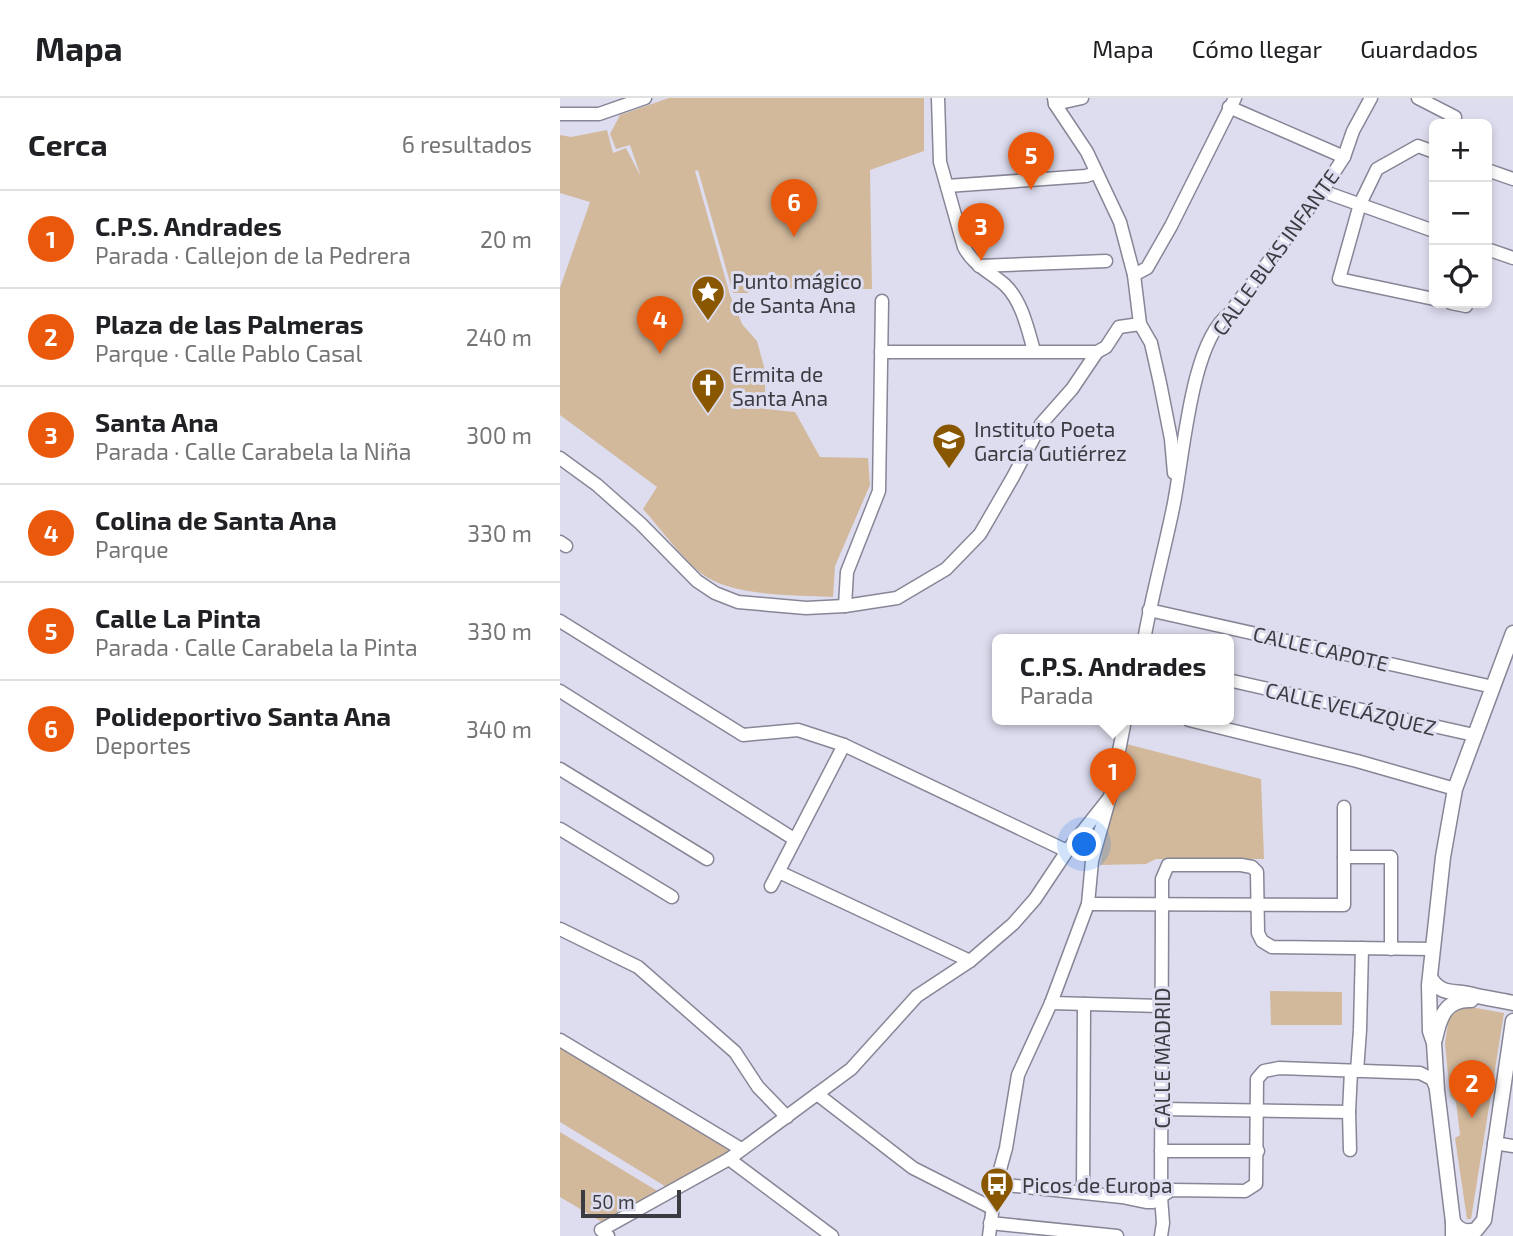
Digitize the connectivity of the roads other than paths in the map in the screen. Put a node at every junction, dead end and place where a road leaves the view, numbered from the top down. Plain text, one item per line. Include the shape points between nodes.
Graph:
1 (645, 98) edge
2 (938, 98) edge
3 (1082, 98) edge
4 (1371, 98) edge
5 (1418, 98) edge
6 (1055, 101) edge
7 (1232, 102) edge
8 (560, 114) edge
9 (1455, 117) dead end
10 (1429, 150) edge
11 (1344, 157) junction
12 (1492, 172) edge
13 (1095, 173) junction
14 (1513, 179) edge
15 (947, 186) junction
16 (1322, 191) junction
17 (1360, 204) junction
18 (1429, 229) edge
19 (1492, 251) edge
20 (1513, 258) edge
21 (1106, 261) dead end
22 (979, 266) junction
23 (1134, 275) junction
24 (1429, 298) edge
25 (882, 301) dead end
26 (1140, 324) junction
27 (1034, 351) junction
28 (881, 352) junction
29 (1097, 352) junction
30 (560, 458) edge
31 (1175, 494) junction
32 (845, 606) junction
33 (1149, 610) junction
34 (560, 621) edge
35 (1513, 633) edge
36 (1145, 634) edge
37 (1234, 681) edge
38 (1493, 687) junction
39 (560, 691) edge
40 (1124, 725) edge
41 (1209, 725) edge
42 (1475, 735) junction
43 (844, 745) junction
44 (560, 769) edge
45 (1455, 789) junction
46 (1110, 797) junction
47 (1344, 807) dead end
48 (560, 829) edge
49 (794, 839) junction
50 (1067, 851) junction
51 (1344, 857) junction
52 (707, 859) dead end
53 (779, 872) junction
54 (771, 886) dead end
55 (672, 897) dead end
56 (1088, 904) junction
57 (1162, 904) junction
58 (1258, 905) junction
59 (560, 929) edge
60 (1362, 948) junction
61 (1391, 948) junction
62 (1433, 949) junction
63 (970, 961) junction
64 (1431, 979) junction
65 (1479, 997) junction
66 (1507, 1002) edge
67 (1051, 1003) junction
68 (1084, 1004) junction
69 (1161, 1006) junction
70 (1513, 1013) edge
71 (1513, 1021) edge
72 (560, 1040) edge
73 (1434, 1044) junction
74 (1511, 1047) edge
75 (1354, 1071) junction
76 (1437, 1090) junction
77 (817, 1094) junction
78 (1508, 1095) edge
79 (1162, 1109) junction
80 (1258, 1110) junction
81 (1349, 1112) junction
82 (786, 1117) junction
83 (1494, 1143) junction
84 (1513, 1146) edge
85 (741, 1149) junction
86 (1350, 1150) dead end
87 (1161, 1151) junction
88 (1258, 1151) junction
89 (729, 1159) junction
90 (996, 1184) junction
91 (1083, 1192) junction
92 (1161, 1197) junction
93 (992, 1208) junction
94 (989, 1229) edge
95 (1453, 1229) edge
96 (605, 1233) edge
97 (1065, 1233) edge
98 (1474, 1234) edge
99 (832, 1236) edge
100 (1117, 1236) edge
101 (1161, 1236) edge

1 - 8 street via 599,114
2 - 15 street via 940,162
3 - 6 street
4 - 11 street, CALLE BLAS INFANTE
5 - 9 street
6 - 13 street
7 - 11 street
7 - 23 street via 1171,226 1147,268
10 - 17 street via 1418,146 1377,169
11 - 16 street, CALLE BLAS INFANTE
12 - 14 street
13 - 15 street
13 - 23 street via 1120,222
15 - 22 street via 964,247
16 - 17 street
16 - 31 street, CALLE BLAS INFANTE via 1209,342 1185,421
17 - 18 street
17 - 24 street via 1339,279
19 - 20 street
21 - 22 street
22 - 27 street via 1007,287 1023,315
23 - 26 street
25 - 28 street
26 - 29 street via 1119,327
26 - 31 street via 1151,343 1160,383
27 - 28 street
27 - 29 street
28 - 32 street via 879,491 847,572
29 - 32 street via 1041,424 979,534 946,569 897,598
30 - 32 street via 597,485 715,593 738,601 806,608
31 - 33 street
33 - 36 street
33 - 38 street, CALLE CAPOTE
34 - 43 street via 743,735 798,730
35 - 38 street
37 - 42 street, CALLE VELÁZQUEZ
38 - 42 street
39 - 49 street
40 - 46 street
41 - 45 street
42 - 45 street
43 - 49 street
43 - 50 street
44 - 52 street
45 - 62 street
46 - 50 street
46 - 56 street via 1092,861
47 - 51 street
48 - 55 street
49 - 53 street
50 - 63 street via 1013,924
51 - 58 street via 1344,905
51 - 61 street via 1391,857
53 - 54 street
53 - 63 street
56 - 57 street
56 - 67 street
57 - 58 street
57 - 58 street, CALLE MADRID via 1162,879 1168,865 1176,863 1252,867 1257,872
57 - 69 street, CALLE MADRID
58 - 60 street via 1258,933 1272,947
59 - 82 street via 638,967 735,1052 758,1087
60 - 61 street
60 - 75 street
61 - 62 street
62 - 64 street
63 - 77 street via 917,996 851,1069
64 - 65 street via 1445,992
64 - 73 street
65 - 66 street
65 - 73 street via 1459,1000 1445,1011
66 - 70 street
67 - 68 street
67 - 90 street via 1018,1075
68 - 69 street
68 - 91 street
69 - 79 street, CALLE MADRID
71 - 74 street
72 - 85 street
73 - 76 street
74 - 78 street
75 - 76 street via 1424,1073
75 - 80 street via 1270,1068 1258,1079
75 - 81 street
76 - 95 street
77 - 82 street
77 - 93 street via 913,1168
78 - 83 street
79 - 80 street
79 - 87 street, CALLE MADRID
80 - 81 street
80 - 88 street
81 - 86 street
82 - 85 street
83 - 84 street
83 - 98 street via 1483,1220
85 - 89 street
87 - 88 street
87 - 92 street, CALLE MADRID
88 - 92 street via 1252,1188 1171,1190
89 - 96 street
89 - 99 street
90 - 91 street
90 - 93 street
91 - 92 street via 1146,1202
92 - 101 street, CALLE MADRID
93 - 94 street
94 - 97 street
95 - 98 street
97 - 100 street

